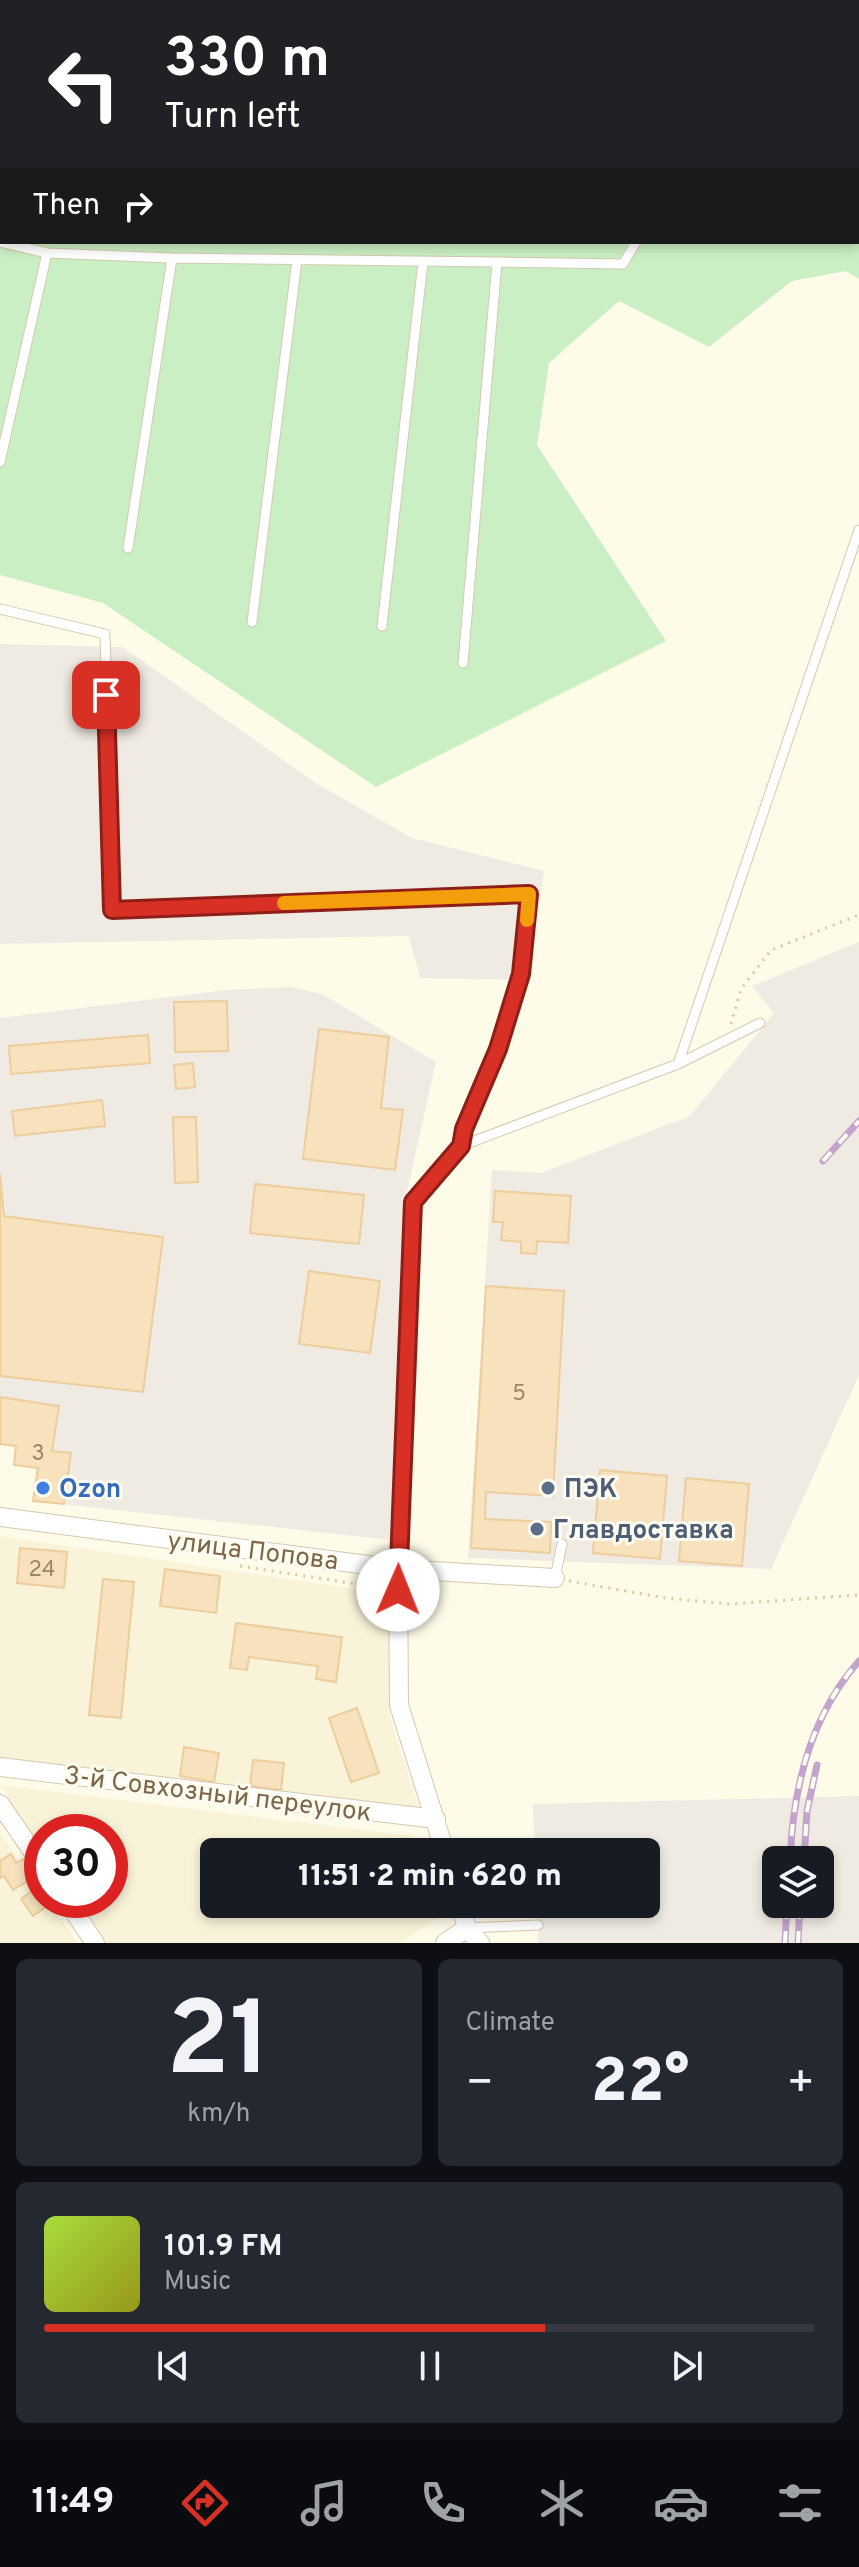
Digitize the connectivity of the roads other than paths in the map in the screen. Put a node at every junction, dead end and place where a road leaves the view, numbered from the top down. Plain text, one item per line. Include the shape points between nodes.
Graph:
1 (9, 244) edge
2 (635, 244) edge
3 (47, 253) junction
4 (172, 258) junction
5 (297, 260) junction
6 (423, 262) junction
7 (497, 262) junction
8 (0, 462) edge
9 (859, 530) edge
10 (128, 548) dead end
11 (0, 609) edge
12 (252, 622) dead end
13 (382, 626) dead end
14 (463, 663) dead end
15 (760, 1023) dead end
16 (678, 1064) junction
17 (461, 1146) junction
18 (0, 1517) edge
19 (562, 1544) dead end
20 (398, 1569) junction
21 (555, 1578) joint
22 (0, 1767) edge
23 (0, 1804) edge
24 (436, 1819) junction
25 (441, 1838) edge
26 (24, 1839) edge
27 (78, 1918) edge
28 (464, 1918) edge
29 (538, 1925) dead end
30 (467, 1928) junction
31 (95, 1943) edge
32 (445, 1943) edge
33 (480, 1943) edge

1 - 3 lane
2 - 7 lane via 623,264
3 - 4 lane
3 - 8 lane
4 - 5 lane
4 - 10 lane
5 - 6 lane
5 - 12 lane
6 - 7 lane
6 - 13 lane
7 - 14 lane
9 - 16 lane
11 - 17 lane via 105,634 112,910 529,894 521,974
15 - 16 lane
16 - 17 lane
17 - 20 lane via 413,1202
18 - 20 street, улица Попова
19 - 21 lane
20 - 21 street, улица Попова
20 - 24 street via 399,1705
22 - 24 street, 3-й Совхозный переулок
23 - 26 street
24 - 25 street
27 - 31 street
28 - 30 street
29 - 30 lane
30 - 32 street
30 - 33 street

